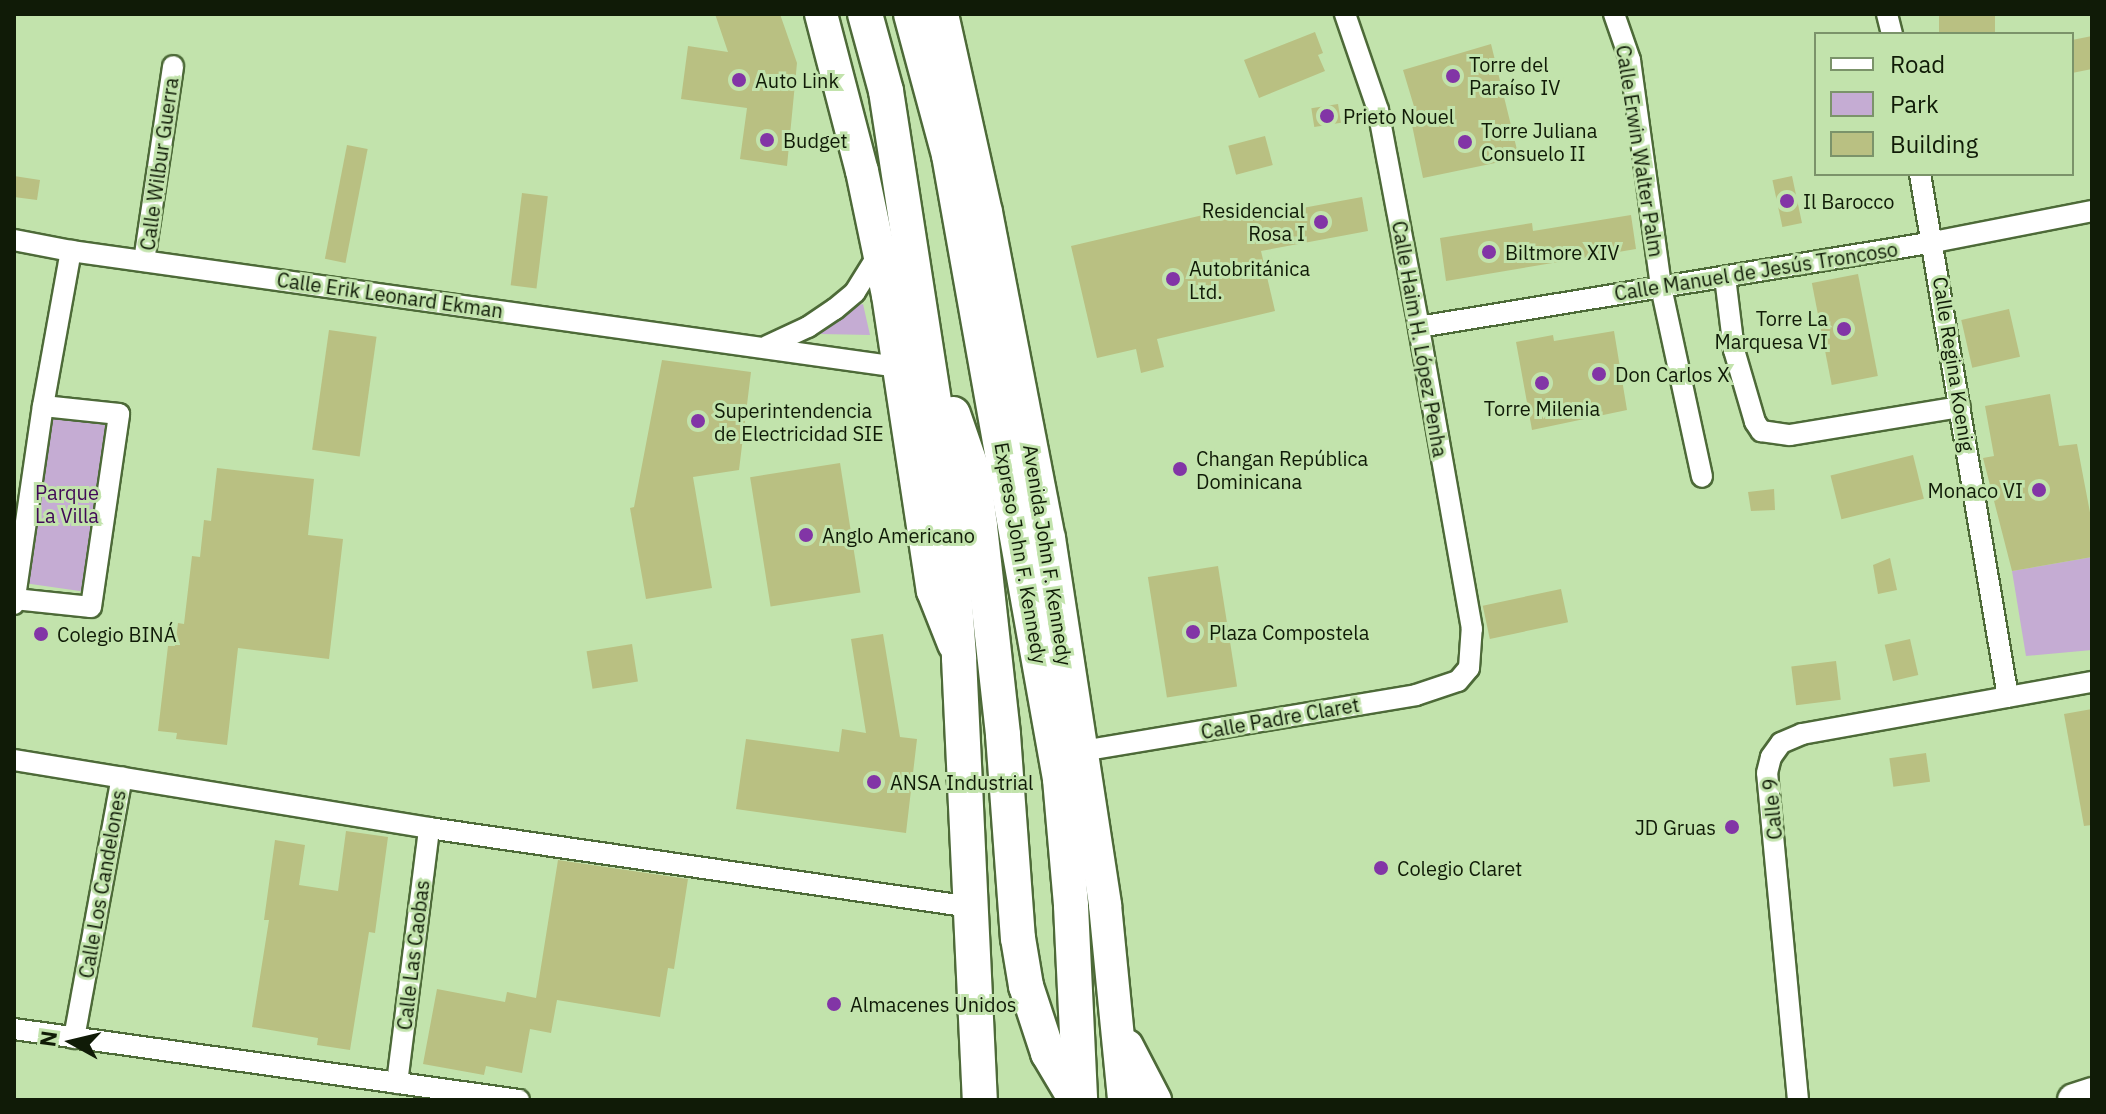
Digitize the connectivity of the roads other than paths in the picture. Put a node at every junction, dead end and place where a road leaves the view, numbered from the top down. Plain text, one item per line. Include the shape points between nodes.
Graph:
1 (821, 14) edge
2 (865, 14) edge
3 (876, 14) edge
4 (1345, 14) edge
5 (1614, 14) edge
6 (923, 21) edge
7 (173, 66) dead end
8 (886, 91) junction
9 (1920, 176) edge
10 (2092, 211) edge
11 (14, 240) edge
12 (1934, 242) junction
13 (71, 251) junction
14 (880, 252) junction
15 (144, 261) junction
16 (1725, 277) junction
17 (1661, 287) junction
18 (1419, 327) junction
19 (926, 336) junction
20 (767, 346) junction
21 (899, 367) junction
22 (43, 406) junction
23 (1960, 407) junction
24 (1702, 477) dead end
25 (17, 565) edge
26 (14, 602) edge
27 (959, 658) junction
28 (1469, 668) joint
29 (1067, 672) junction
30 (2092, 682) edge
31 (2008, 697) junction
32 (1082, 751) junction
33 (14, 760) edge
34 (122, 777) junction
35 (1060, 779) junction
36 (429, 828) junction
37 (971, 907) junction
38 (1116, 1003) junction
39 (14, 1029) edge
40 (74, 1038) junction
41 (397, 1083) junction
42 (2092, 1094) edge
43 (519, 1100) edge
44 (980, 1100) edge
45 (1078, 1100) edge
46 (1124, 1100) edge
47 (1155, 1100) edge
48 (1798, 1100) edge
49 (2074, 1100) edge

1 - 14 main road
2 - 8 highway
3 - 8 main road
4 - 18 street, Calle Haim H. López Penha via 1378,110
5 - 17 street, Calle Erwin Walter Palm via 1630,60
6 - 29 main road, Avenida John F. Kennedy via 1026,418
6 - 35 highway, Expreso John F. Kennedy
7 - 15 street, Calle Wilbur Guerra
8 - 19 highway
9 - 12 street, Calle Regina Koenig
10 - 12 street, Calle Manuel de Jesús Troncoso
11 - 13 street, Calle Erik Leonard Ekman
12 - 16 street, Calle Manuel de Jesús Troncoso
12 - 23 street, Calle Regina Koenig
13 - 15 street, Calle Erik Leonard Ekman
13 - 22 street
14 - 20 street via 845,300 808,327
14 - 21 main road
15 - 20 street, Calle Erik Leonard Ekman
16 - 17 street, Calle Manuel de Jesús Troncoso
16 - 23 street via 1734,350 1761,431 1790,435
17 - 18 street, Calle Manuel de Jesús Troncoso
17 - 24 street, Calle Erwin Walter Palm
18 - 28 street, Calle Haim H. López Penha via 1472,629
19 - 27 highway via 945,470
19 - 45 highway via 973,472 1022,962 1034,1019
20 - 21 street, Calle Erik Leonard Ekman
21 - 27 main road via 933,591
22 - 25 street
22 - 26 street via 119,414 98,563 91,607
23 - 31 street, Calle Regina Koenig
25 - 26 street
27 - 37 highway
28 - 32 street, Calle Padre Claret via 1458,681 1416,695
29 - 32 main road, Avenida John F. Kennedy
29 - 35 highway
30 - 31 street, Calle 9
31 - 48 street, Calle 9 via 1802,734 1781,743 1771,757 1767,773
32 - 38 main road, Avenida John F. Kennedy
33 - 34 street
34 - 36 street
34 - 40 street, Calle Los Candelones
35 - 45 highway, Expreso John F. Kennedy
36 - 37 street
36 - 41 street, Calle Las Caobas
37 - 44 highway
38 - 46 main road, Avenida John F. Kennedy
38 - 47 main road via 1126,1043
39 - 40 street
40 - 41 street
41 - 43 street
42 - 49 main road

